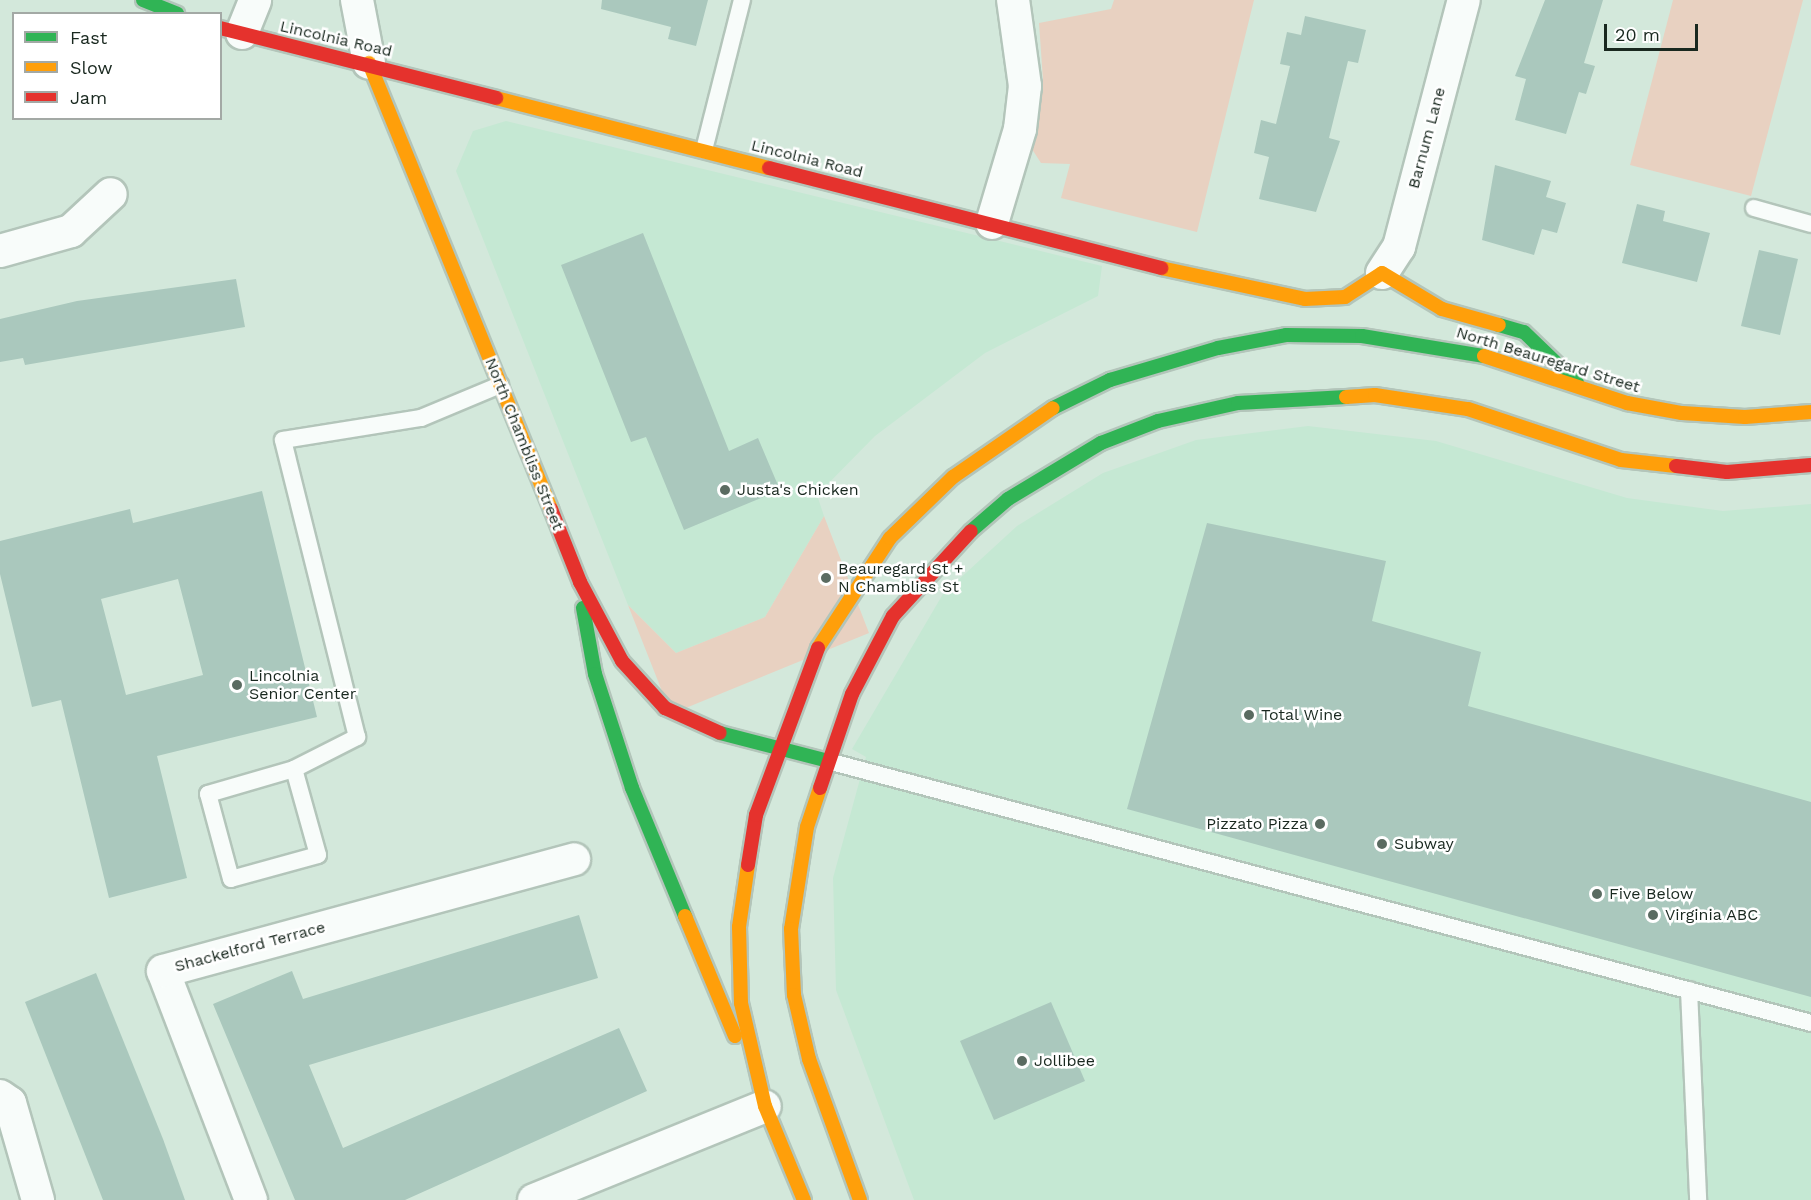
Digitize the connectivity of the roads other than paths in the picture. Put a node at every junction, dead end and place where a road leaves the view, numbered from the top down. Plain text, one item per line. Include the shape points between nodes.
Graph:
1 (143, 0) edge
2 (255, 0) edge
3 (357, 0) edge
4 (742, 0) edge
5 (1013, 0) edge
6 (1464, 0) edge
7 (172, 12) edge
8 (231, 30) edge
9 (369, 63) junction
10 (704, 150) junction
11 (111, 194) dead end
12 (1754, 208) dead end
13 (992, 223) junction
14 (1811, 224) edge
15 (0, 251) edge
16 (1382, 273) junction
17 (500, 385) junction
18 (1578, 385) junction
19 (1811, 412) edge
20 (1811, 465) edge
21 (580, 582) junction
22 (775, 747) junction
23 (828, 761) junction
24 (294, 769) junction
25 (574, 859) dead end
26 (1689, 990) junction
27 (1811, 1023) edge
28 (0, 1096) edge
29 (765, 1106) junction
30 (38, 1200) edge
31 (251, 1200) edge
32 (534, 1200) edge
33 (804, 1200) edge
34 (860, 1200) edge
35 (1698, 1200) edge

1 - 7 main road
2 - 8 street
3 - 9 street, North Chambliss Street
4 - 10 lane
5 - 13 street via 1025,87 1020,129
6 - 16 street, Barnum Lane via 1399,247
8 - 9 main road, Lincolnia Road
9 - 10 main road, Lincolnia Road
9 - 17 main road, North Chambliss Street
10 - 13 main road, Lincolnia Road
11 - 15 street via 71,231
12 - 14 lane
13 - 16 main road, Lincolnia Road via 1253,291 1305,298 1345,297
16 - 18 main road via 1442,309 1524,332
17 - 21 main road, North Chambliss Street
17 - 24 lane via 421,418 283,440 357,737
18 - 19 main road, North Beauregard Street via 1627,403 1682,413 1745,417
18 - 22 main road, North Beauregard Street via 1467,350 1362,336 1286,335 1218,348 1110,380 1010,435 953,477 890,538 833,619
20 - 23 main road via 1727,472 1621,460 1468,409 1375,395 1239,403 1158,421 1054,468 954,545 914,588 877,644
21 - 22 main road, North Chambliss Street via 622,661 665,708 720,735
21 - 29 main road via 595,675 632,788
22 - 23 main road, North Chambliss Street
22 - 29 main road, North Beauregard Street via 756,815 739,927 741,1003
23 - 26 lane
23 - 34 main road via 807,827 790,955 800,1027
24 - 24 lane via 208,794 231,879 318,855
25 - 31 street, Shackelford Terrace via 163,971
26 - 27 lane
26 - 35 lane
28 - 30 street via 10,1103
29 - 32 street
29 - 33 main road, North Beauregard Street

